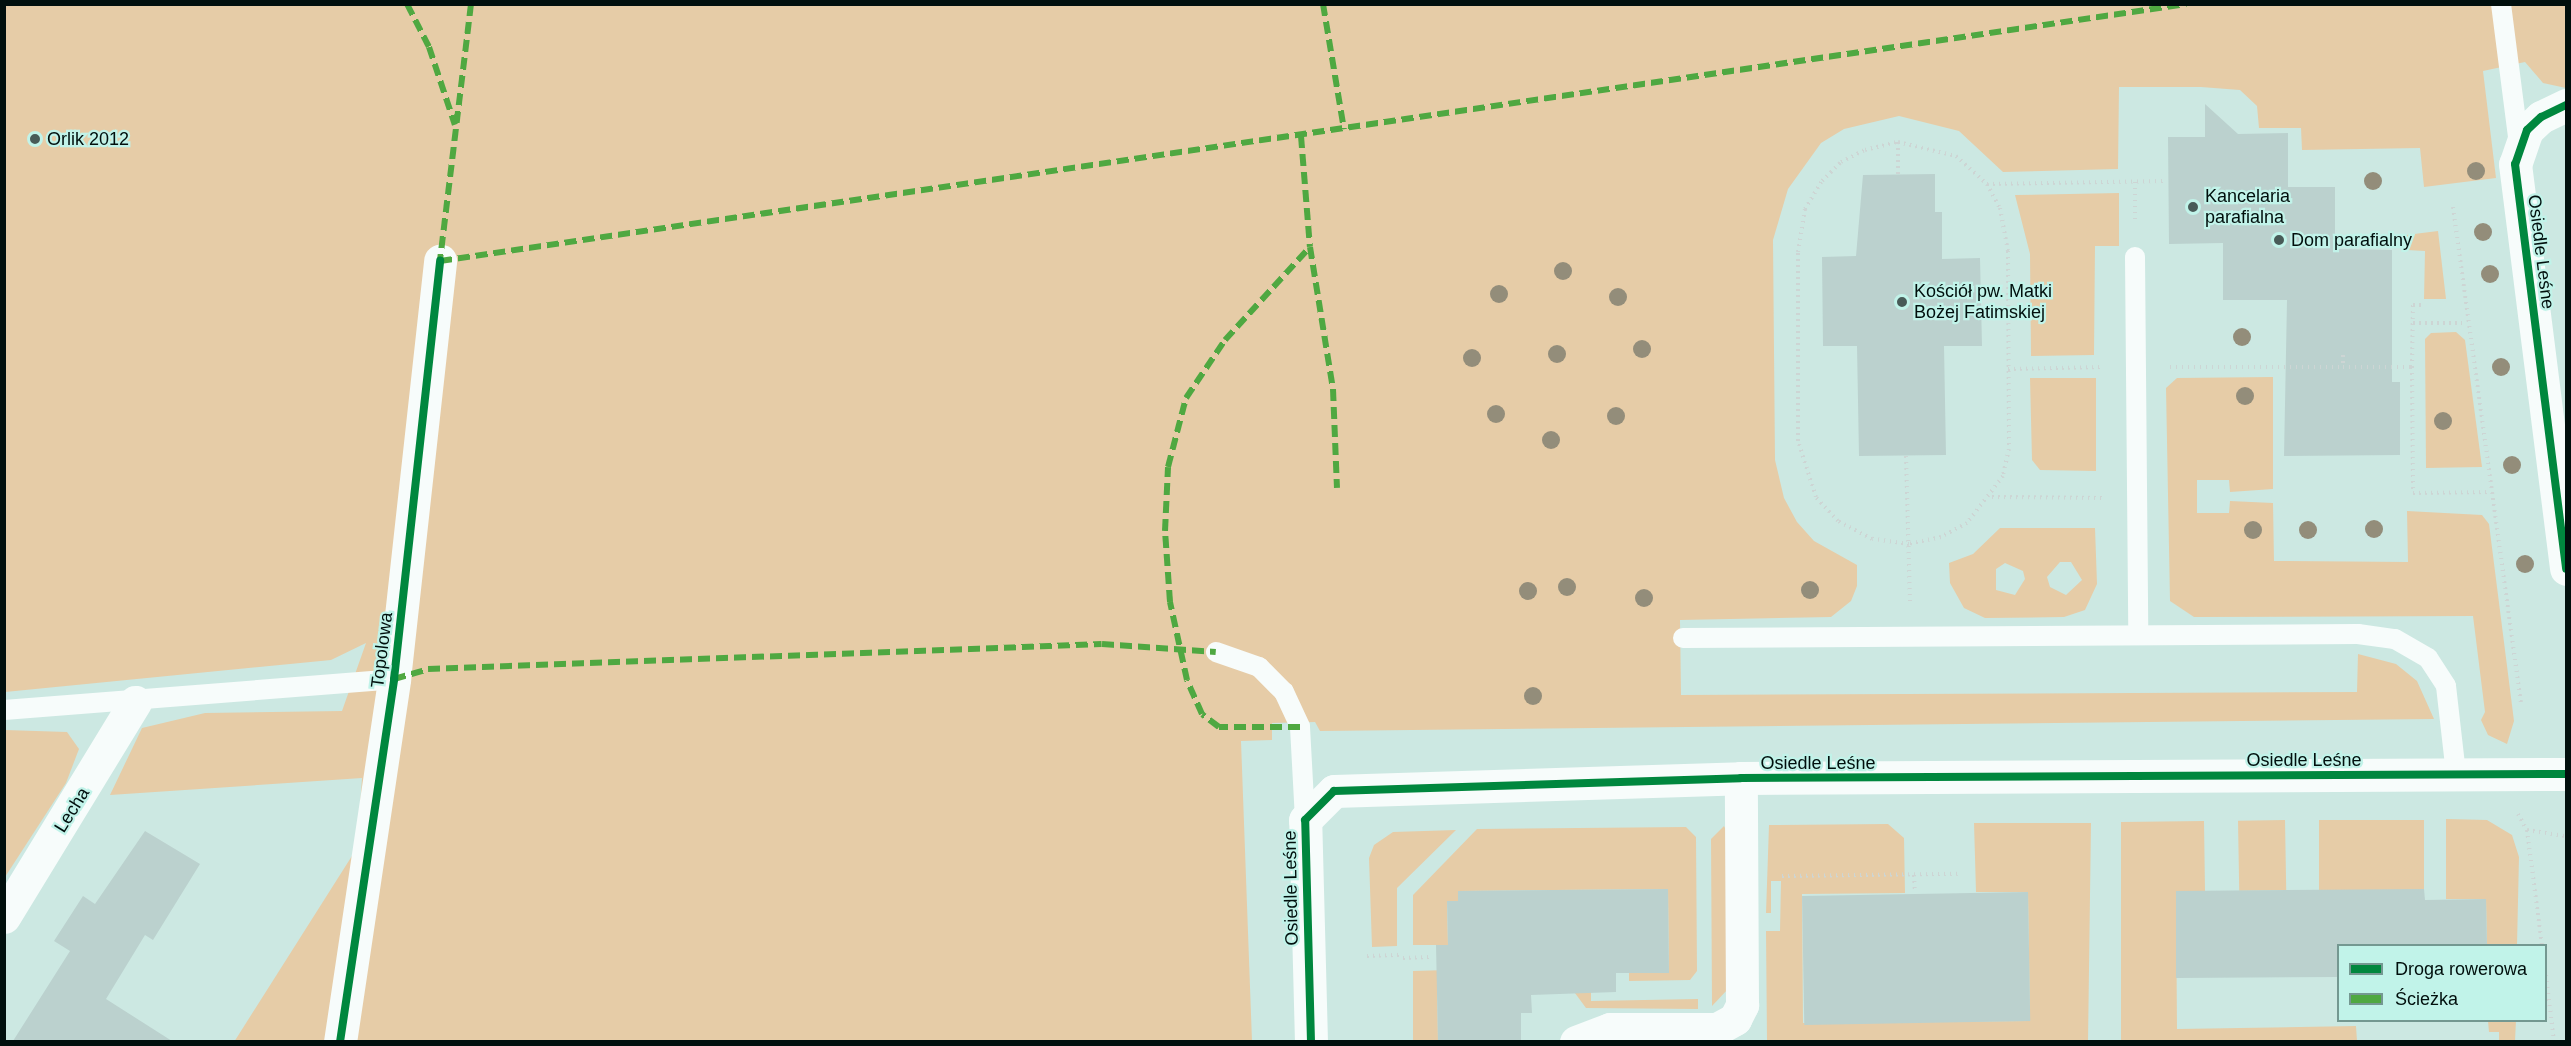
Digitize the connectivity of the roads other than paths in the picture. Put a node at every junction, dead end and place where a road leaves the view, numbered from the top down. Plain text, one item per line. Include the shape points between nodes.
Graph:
1 (2501, 4) edge
2 (2566, 105) edge
3 (2519, 145) junction
4 (2135, 257) road end
5 (440, 261) dead end
6 (2566, 569) edge
7 (2138, 635) junction
8 (1683, 639) dead end
9 (1215, 652) dead end
10 (394, 679) junction
11 (135, 702) junction
12 (4, 710) edge
13 (2456, 774) junction
14 (2566, 774) edge
15 (1741, 778) junction
16 (1305, 820) junction
17 (4, 917) edge
18 (340, 1041) edge
19 (1311, 1041) edge
20 (1576, 1041) edge

1 - 3 lane
2 - 3 street via 2541,117
3 - 6 street, Osiedle Leśne via 2515,164
4 - 7 lane
5 - 10 street, Topolowa
7 - 8 lane
7 - 13 lane via 2358,634 2395,639 2428,658 2446,686
9 - 16 lane via 1259,667 1284,692 1300,727
10 - 11 lane
10 - 18 street, Topolowa
11 - 12 lane
11 - 17 street, Lecha
13 - 14 street, Osiedle Leśne
13 - 15 street, Osiedle Leśne
15 - 16 street, Osiedle Leśne via 1353,788 1317,802
15 - 20 street, Osiedle Leśne via 1742,1005 1735,1018 1717,1029 1610,1029
16 - 19 street, Osiedle Leśne

